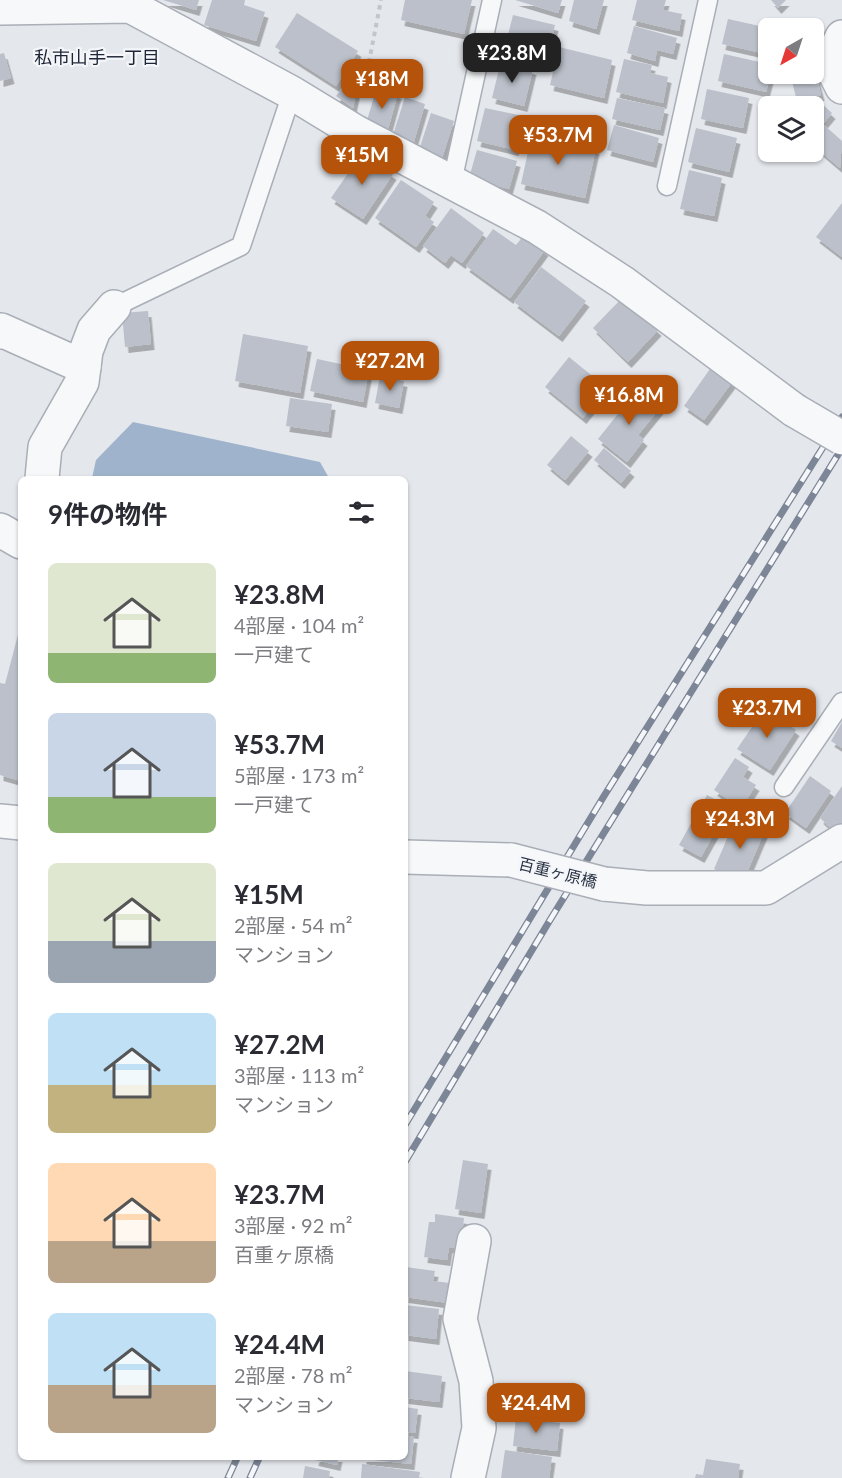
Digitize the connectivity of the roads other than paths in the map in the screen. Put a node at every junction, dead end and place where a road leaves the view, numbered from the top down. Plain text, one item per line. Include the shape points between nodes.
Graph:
1 (492, 0) edge
2 (708, 0) edge
3 (131, 3) edge
4 (0, 8) edge
5 (842, 37) edge
6 (842, 87) edge
7 (292, 93) junction
8 (452, 182) junction
9 (667, 186) dead end
10 (114, 307) joint
11 (0, 332) edge
12 (84, 368) junction
13 (842, 438) edge
14 (42, 476) edge
15 (842, 702) edge
16 (784, 787) dead end
17 (0, 821) edge
18 (18, 823) edge
19 (842, 841) edge
20 (408, 857) edge
21 (474, 1241) dead end
22 (468, 1478) edge

1 - 8 lane
2 - 9 lane
3 - 4 street
3 - 7 street
5 - 6 street via 830,63
7 - 8 street
7 - 10 lane via 241,246
8 - 13 street, bridge via 537,227 622,282 794,410
10 - 12 street via 94,330
11 - 12 street
12 - 14 street via 82,382 45,447
15 - 16 lane
17 - 18 street
19 - 20 street, 百重ヶ原橋, bridge via 766,888 647,888 604,884 511,860
21 - 22 street via 460,1319 476,1381 480,1428

